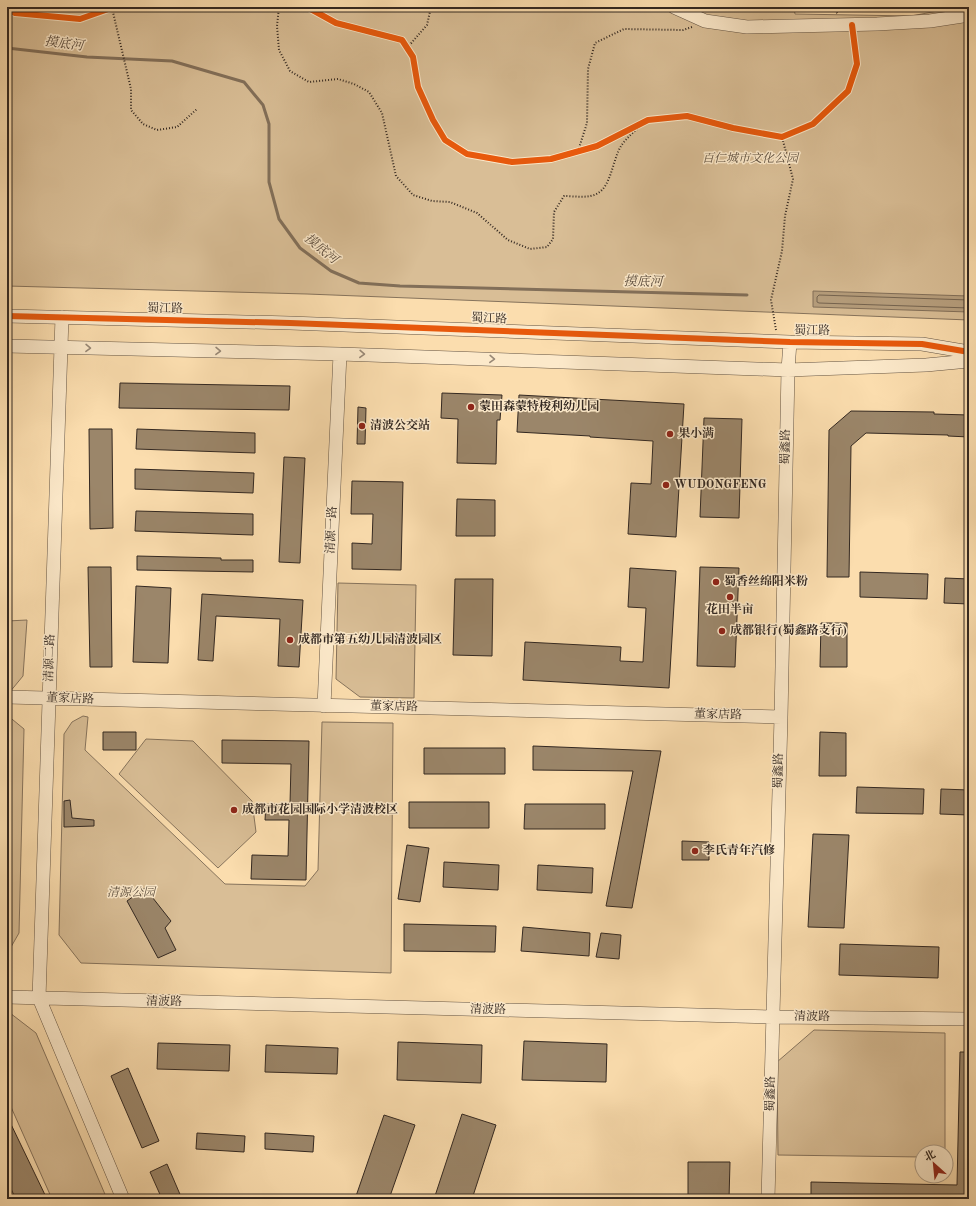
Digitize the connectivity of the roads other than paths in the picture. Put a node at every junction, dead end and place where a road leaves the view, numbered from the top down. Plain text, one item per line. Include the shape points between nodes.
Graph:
1 (674, 7) edge
2 (969, 15) edge
3 (7, 316) edge
4 (62, 318) junction
5 (784, 342) junction
6 (922, 344) junction
7 (969, 344) edge
8 (7, 346) edge
9 (61, 348) junction
10 (969, 352) edge
11 (340, 354) junction
12 (969, 361) edge
13 (926, 364) junction
14 (788, 370) junction
15 (969, 371) edge
16 (7, 697) edge
17 (49, 699) junction
18 (324, 706) junction
19 (781, 717) junction
20 (7, 997) edge
21 (39, 998) junction
22 (773, 1017) junction
23 (969, 1019) edge
24 (123, 1199) edge
25 (768, 1199) edge

1 - 2 street via 706,21 748,28 885,24
3 - 4 street, 蜀江路
4 - 5 street, 蜀江路 via 290,322
4 - 9 street, 清源二路
5 - 6 street, 蜀江路
5 - 14 street, 蜀鑫路
6 - 7 street, 蜀江路
6 - 10 street, 蜀江路
8 - 9 street
9 -> 11 street
9 - 17 street, 清源二路
11 -> 14 street
11 - 18 street, 清源一路
12 - 13 street
13 - 14 street
13 - 15 street
14 - 19 street, 蜀鑫路
16 - 17 street, 董家店路
17 - 18 street, 董家店路
17 - 21 street, 清源二路
18 - 19 street, 董家店路
19 - 22 street, 蜀鑫路
20 - 21 street, 清波路
21 - 22 street, 清波路
21 - 24 street
22 - 23 street, 清波路
22 - 25 street, 蜀鑫路

